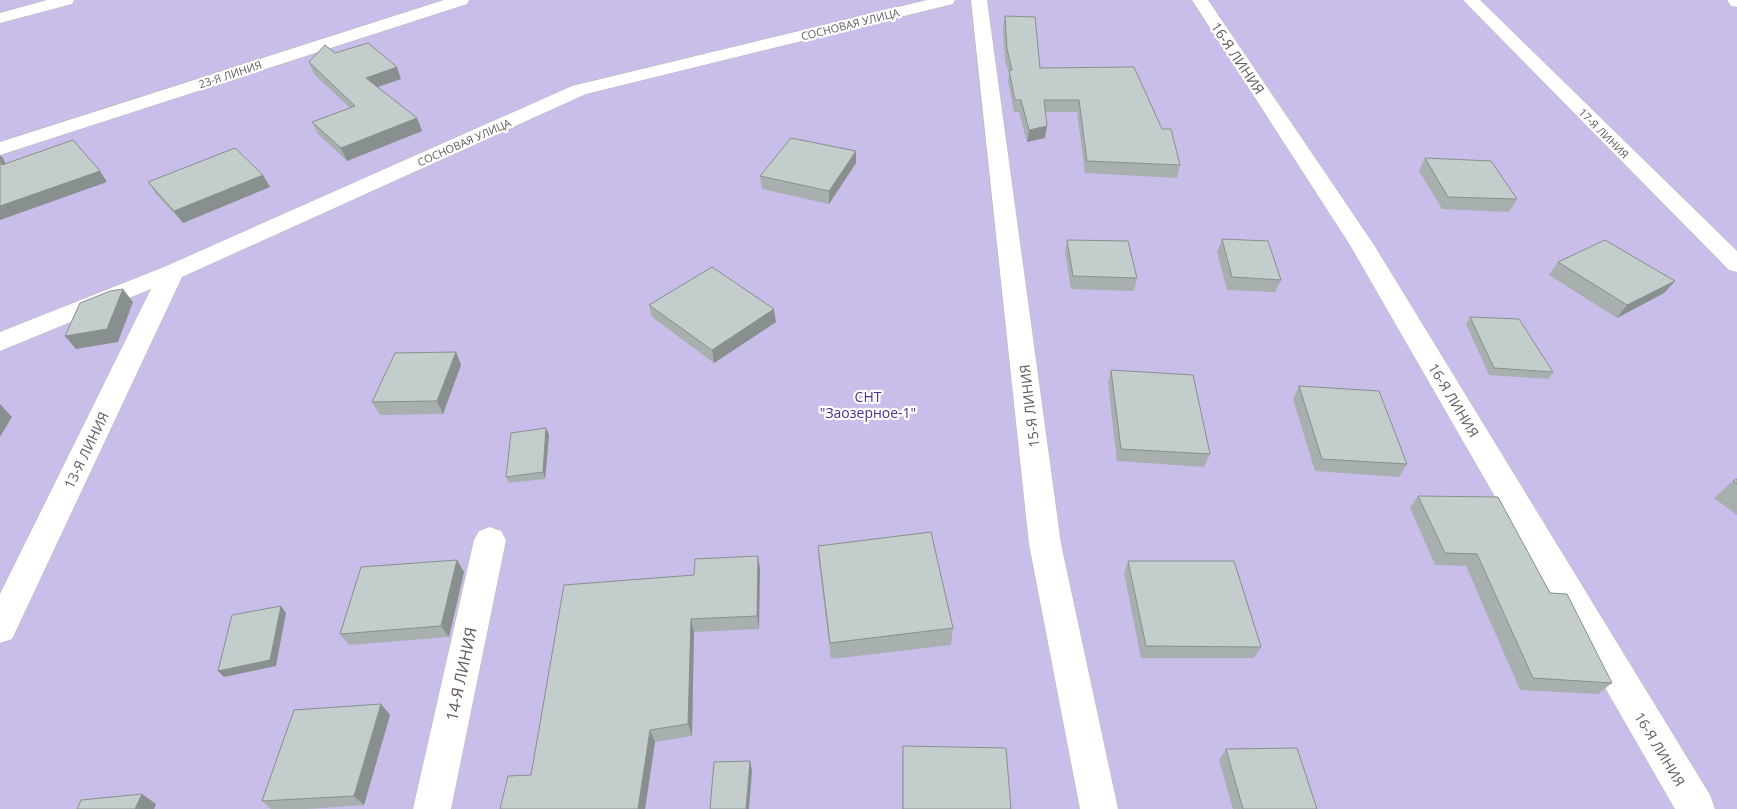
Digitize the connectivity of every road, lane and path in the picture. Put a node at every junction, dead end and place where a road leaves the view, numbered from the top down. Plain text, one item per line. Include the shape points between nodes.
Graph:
1 (66, 0) edge
2 (461, 0) edge
3 (947, 0) edge
4 (979, 0) edge
5 (1200, 0) edge
6 (1471, 0) edge
7 (0, 18) edge
8 (0, 149) edge
9 (1737, 265) edge
10 (172, 272) junction
11 (0, 342) edge
12 (490, 540) dead end
13 (0, 628) edge
14 (432, 809) edge
15 (1099, 809) edge
16 (1696, 809) edge

1 - 7 street
2 - 8 street, 23-Я ЛИНИЯ
3 - 10 street, СОСНОВАЯ УЛИЦА via 579,90
4 - 15 street, 15-Я ЛИНИЯ via 1045,544
5 - 16 street, 16-Я ЛИНИЯ via 1362,245
6 - 9 street, 17-Я ЛИНИЯ
10 - 11 street, СОСНОВАЯ УЛИЦА
10 - 13 street, 13-Я ЛИНИЯ
12 - 14 street, 14-Я ЛИНИЯ

